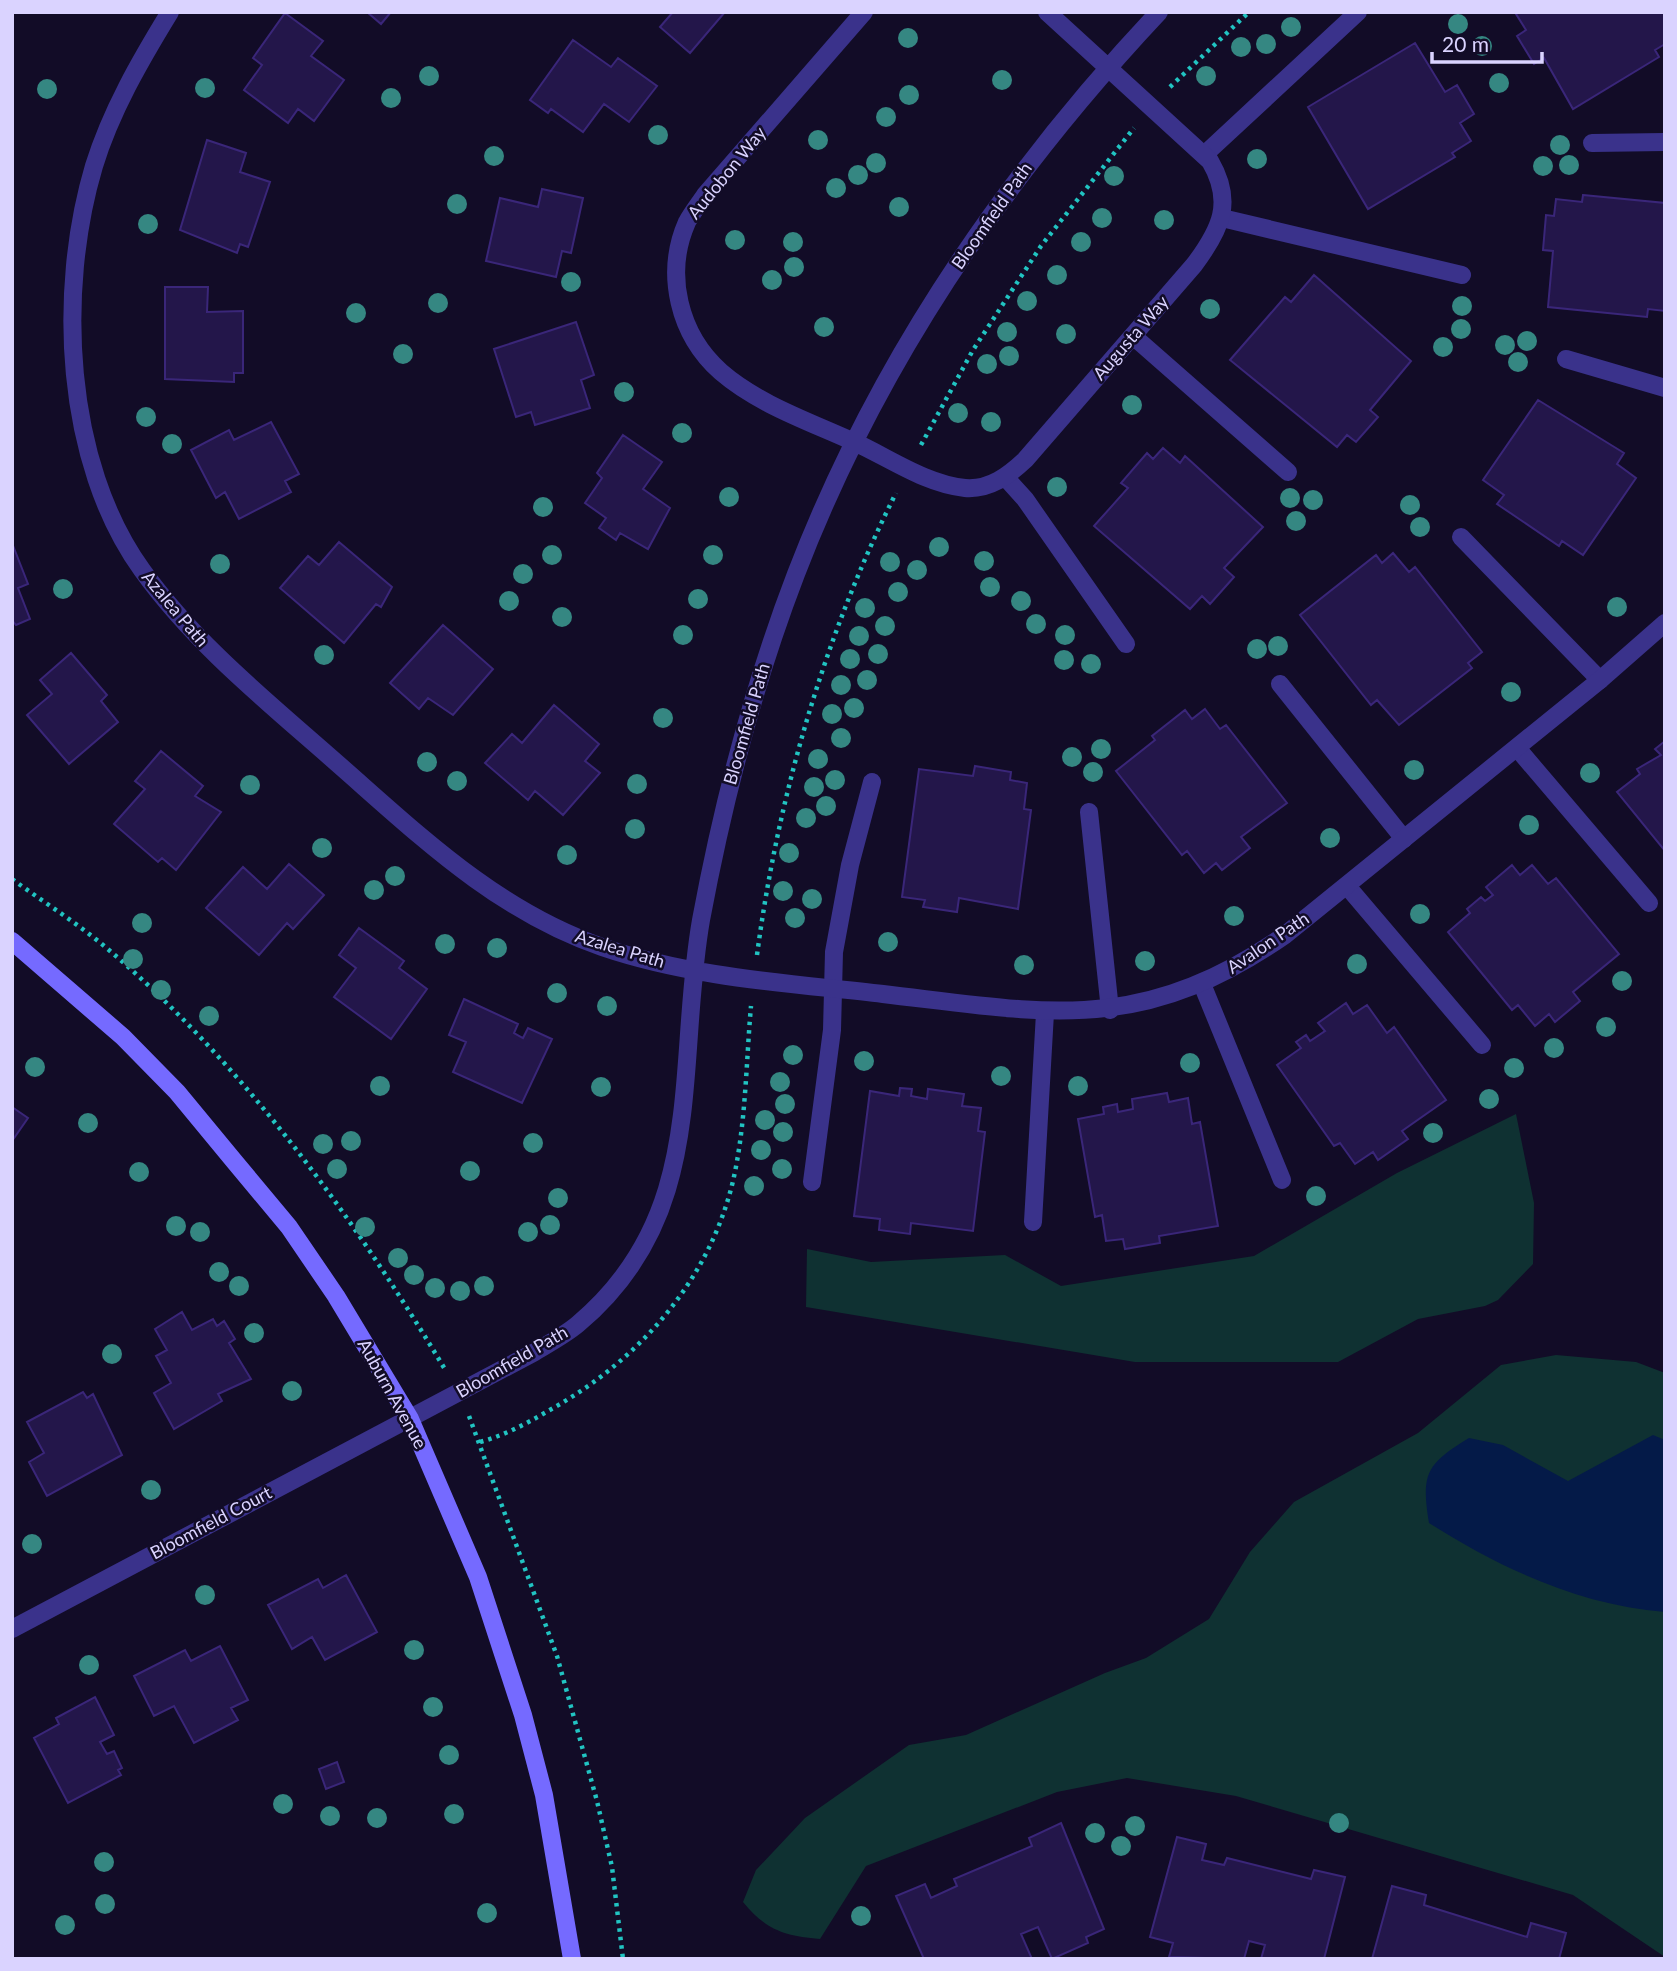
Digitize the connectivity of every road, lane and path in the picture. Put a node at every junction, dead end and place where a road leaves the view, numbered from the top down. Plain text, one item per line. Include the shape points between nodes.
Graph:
1 (170, 12) edge
2 (864, 12) edge
3 (1047, 12) edge
4 (1159, 12) edge
5 (1249, 12) edge
6 (1358, 12) edge
7 (1108, 66) junction
8 (1152, 106) junction
9 (1665, 142) edge
10 (1592, 143) dead end
11 (1205, 155) junction
12 (1222, 218) junction
13 (1462, 275) dead end
14 (1133, 335) junction
15 (1566, 359) dead end
16 (1665, 388) edge
17 (854, 442) junction
18 (907, 469) junction
19 (1288, 472) dead end
20 (1006, 478) junction
21 (1461, 537) dead end
22 (1665, 623) edge
23 (1126, 644) dead end
24 (1600, 680) junction
25 (1280, 684) dead end
26 (1517, 747) junction
27 (872, 782) dead end
28 (1088, 812) dead end
29 (1404, 839) junction
30 (1347, 886) junction
31 (1649, 903) dead end
32 (12, 941) edge
33 (692, 970) junction
34 (753, 982) junction
35 (1202, 984) junction
36 (832, 988) junction
37 (1110, 1010) junction
38 (1045, 1013) junction
39 (1482, 1045) dead end
40 (1282, 1180) dead end
41 (812, 1182) dead end
42 (1033, 1222) dead end
43 (410, 1419) junction
44 (480, 1442) dead end
45 (12, 1629) edge
46 (572, 1959) edge

1 - 33 street, Azalea Path via 139,63 95,165 73,282 77,398 90,455 113,520 139,567 211,651 454,865 516,907 576,936
2 - 17 street, Audobon Way via 705,195 687,222 676,285 697,346 722,372 751,393
3 - 7 street
4 - 7 street, Bloomfield Path
5 - 8 path
6 - 11 street
7 - 8 street, Augusta Way
7 - 17 street, Bloomfield Path via 987,220 900,358
8 - 11 street, Augusta Way
8 - 18 path via 1092,178 1008,294
9 - 10 street
11 - 12 street, Augusta Way via 1220,179
12 - 13 street
12 - 14 street, Augusta Way via 1211,243
14 - 19 street
14 - 20 street, Augusta Way
15 - 16 street
17 - 18 street
17 - 33 street, Bloomfield Path via 798,571 754,695 716,841
18 - 20 street via 967,488
18 - 34 path via 855,586 812,707 775,844
20 - 23 street
21 - 24 street
22 - 24 street, Avalon Path
24 - 26 street, Avalon Path
25 - 29 street
26 - 29 street, Avalon Path
26 - 31 street
27 - 36 street via 850,865
28 - 37 street
29 - 30 street, Avalon Path
30 - 35 street, Avalon Path via 1254,956
30 - 39 street
32 - 43 street, Auburn Avenue via 123,1037 185,1102 289,1227
33 - 34 street, Avalon Path
33 - 43 street, Bloomfield Path via 677,1159 652,1232 609,1292 578,1324
34 - 36 street, Avalon Path
34 - 44 path via 733,1180 704,1255 658,1325 609,1372 586,1390 503,1436
35 - 37 street, Avalon Path
35 - 40 street
36 - 38 street, Avalon Path
36 - 41 street via 832,1030
37 - 38 street, Avalon Path
38 - 42 street
43 - 45 street, Bloomfield Court
43 - 46 street, Auburn Avenue via 478,1577 523,1715 544,1795

